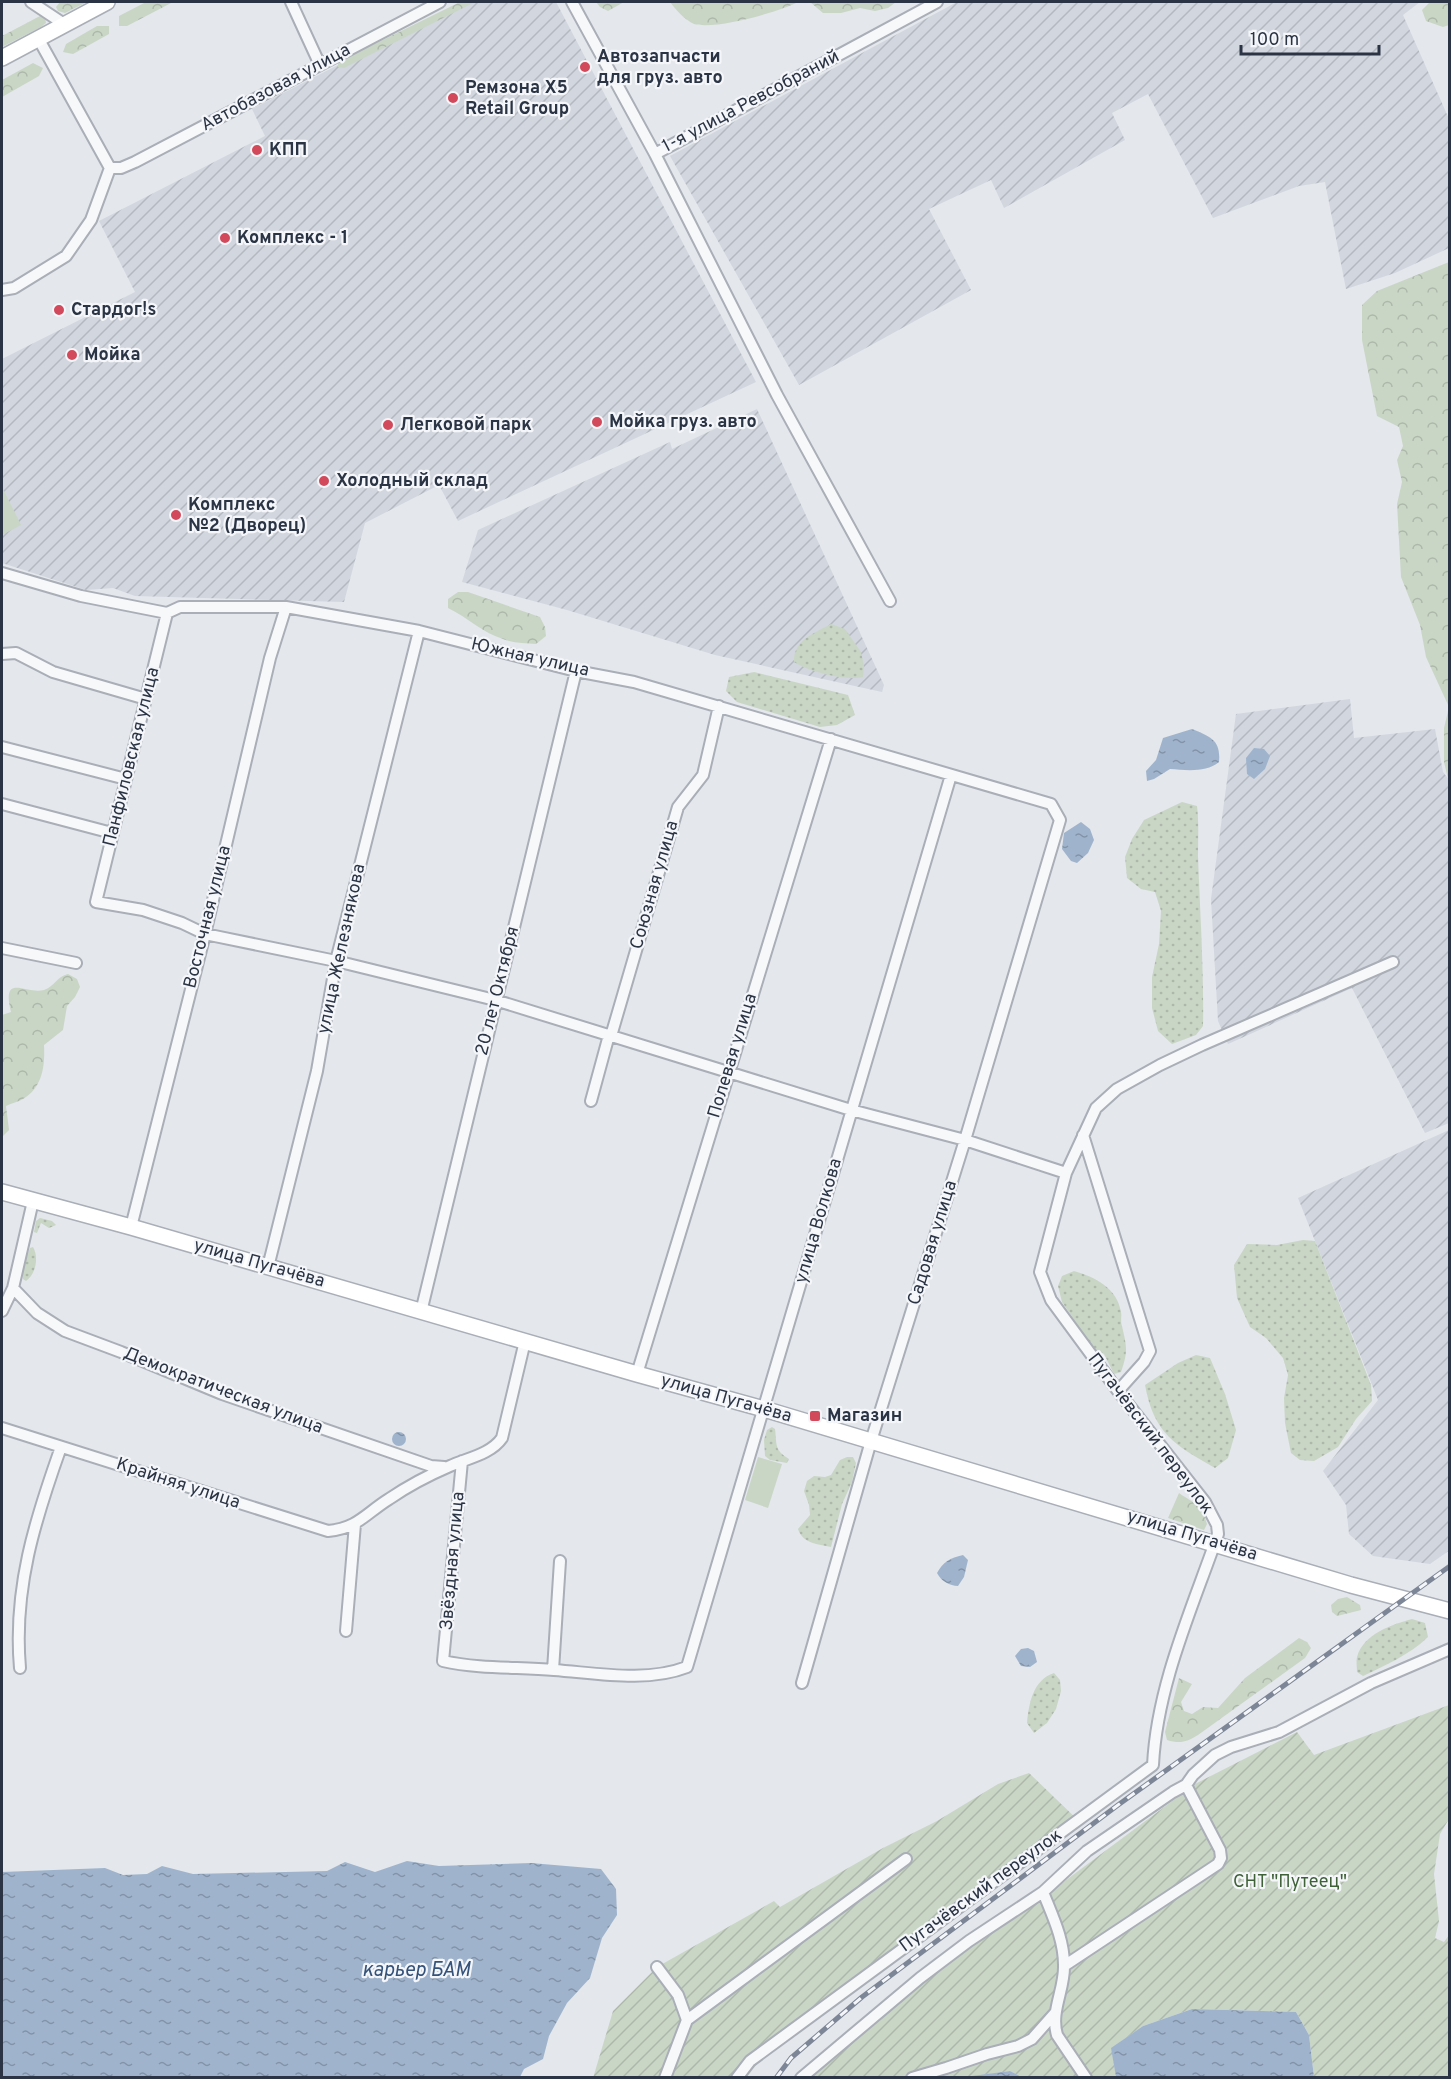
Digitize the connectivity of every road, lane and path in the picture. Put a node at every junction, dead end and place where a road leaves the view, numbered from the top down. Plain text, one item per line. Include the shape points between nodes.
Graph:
1 (31, 2) edge
2 (107, 2) edge
3 (291, 2) edge
4 (440, 2) edge
5 (572, 2) edge
6 (937, 2) edge
7 (64, 24) junction
8 (38, 38) junction
9 (2, 58) edge
10 (320, 65) junction
11 (655, 154) junction
12 (110, 168) junction
13 (2, 290) edge
14 (2, 573) edge
15 (890, 601) dead end
16 (286, 607) junction
17 (167, 613) junction
18 (419, 631) junction
19 (2, 654) edge
20 (576, 671) junction
21 (146, 699) junction
22 (719, 706) junction
23 (831, 739) junction
24 (2, 747) edge
25 (951, 775) junction
26 (126, 779) junction
27 (2, 804) edge
28 (1051, 804) joint
29 (112, 833) junction
30 (205, 934) junction
31 (2, 948) edge
32 (336, 961) junction
33 (1393, 962) dead end
34 (76, 963) dead end
35 (495, 1000) junction
36 (610, 1036) junction
37 (729, 1072) junction
38 (591, 1101) dead end
39 (851, 1110) junction
40 (1083, 1135) junction
41 (965, 1140) junction
42 (1066, 1173) junction
43 (2, 1192) edge
44 (33, 1201) junction
45 (131, 1227) junction
46 (268, 1267) junction
47 (13, 1288) junction
48 (2, 1311) edge
49 (421, 1312) junction
50 (525, 1341) junction
51 (637, 1374) junction
52 (1118, 1391) junction
53 (764, 1409) junction
54 (2, 1428) edge
55 (871, 1441) junction
56 (61, 1447) junction
57 (462, 1461) junction
58 (447, 1467) junction
59 (356, 1524) junction
60 (1215, 1543) junction
61 (560, 1562) dead end
62 (1449, 1611) edge
63 (346, 1631) dead end
64 (1449, 1649) edge
65 (20, 1668) dead end
66 (553, 1670) junction
67 (802, 1683) dead end
68 (1186, 1785) junction
69 (906, 1859) dead end
70 (1043, 1892) junction
71 (1064, 1966) junction
72 (657, 1967) dead end
73 (1055, 2013) junction
74 (687, 2020) junction
75 (665, 2078) edge
76 (737, 2078) edge
77 (801, 2078) edge
78 (912, 2078) edge
79 (1086, 2078) edge

1 - 7 street
2 - 7 street
3 - 10 street
4 - 10 street, Автобазовая улица
5 - 11 street, 1-я улица Ревсобраний
6 - 11 street, 1-я улица Ревсобраний
7 - 8 street
8 - 9 street
8 - 12 street
10 - 12 street, Автобазовая улица via 135,162
11 - 15 street via 777,395
12 - 13 street via 91,220 66,256 14,288
14 - 17 street, Южная улица via 81,596
16 - 17 street, Южная улица via 180,607
16 - 18 street, Южная улица
16 - 30 street, Восточная улица via 270,658
17 - 21 street, Панфиловская улица
18 - 20 street, Южная улица
18 - 32 street, улица Железнякова
19 - 21 street via 16,653 53,672
20 - 22 street, Южная улица via 634,681
20 - 35 street, 20 лет Октября
21 - 26 street, Панфиловская улица
22 - 23 street, Южная улица
22 - 36 street, Союзная улица via 703,775 678,807
23 - 25 street, Южная улица
23 - 37 street, Полевая улица
24 - 26 street
25 - 28 street, Южная улица
25 - 39 street, улица Волкова
26 - 29 street, Панфиловская улица
27 - 29 street
28 - 41 street, Садовая улица via 1060,820
29 - 30 street, Панфиловская улица via 96,902 144,910
30 - 32 street
30 - 45 street, Восточная улица
31 - 34 street
32 - 35 street
32 - 46 street, улица Железнякова via 317,1071
33 - 40 street, Пугачёвский переулок via 1152,1069 1117,1089 1096,1108
35 - 36 street
35 - 49 street, 20 лет Октября
36 - 37 street
36 - 38 street, Союзная улица
37 - 39 street
37 - 51 street, Полевая улица
39 - 41 street
39 - 53 street, улица Волкова
40 - 42 street, Пугачёвский переулок
40 - 52 street via 1150,1351
41 - 42 street
41 - 55 street, Садовая улица
42 - 52 street, Пугачёвский переулок via 1040,1272 1051,1299
43 - 44 street, улица Пугачёва
44 - 45 street, улица Пугачёва
44 - 47 street
45 - 46 street, улица Пугачёва
46 - 49 street, улица Пугачёва
47 - 48 street
47 - 58 street, Демократическая улица via 37,1313 65,1331 222,1394 431,1466
49 - 50 street, улица Пугачёва
50 - 51 street, улица Пугачёва
50 - 57 street via 502,1438 495,1448
51 - 53 street, улица Пугачёва
52 - 60 street, Пугачёвский переулок via 1204,1502 1217,1525
53 - 55 street, улица Пугачёва
53 - 66 street, улица Волкова via 687,1667 644,1675
54 - 56 street, Крайняя улица
55 - 60 street, улица Пугачёва
55 - 67 street, Садовая улица
56 - 59 street, Крайняя улица via 328,1531
56 - 65 street via 29,1544 19,1624
57 - 58 street
57 - 66 street, Звёздная улица via 443,1660
58 - 59 street via 387,1500
59 - 63 street
60 - 62 street, улица Пугачёва
60 - 76 street, Пугачёвский переулок via 1171,1666 1153,1765 750,2061
61 - 66 street
64 - 68 street via 1371,1683 1279,1732 1215,1755
68 - 70 street via 1087,1851
68 - 71 street via 1220,1850 1218,1864
69 - 74 street
70 - 71 street via 1060,1936
70 - 77 street via 920,1978
71 - 73 street
72 - 74 street via 678,1995
73 - 78 street via 1032,2039 1018,2046
73 - 79 street via 1057,2035
74 - 75 street

